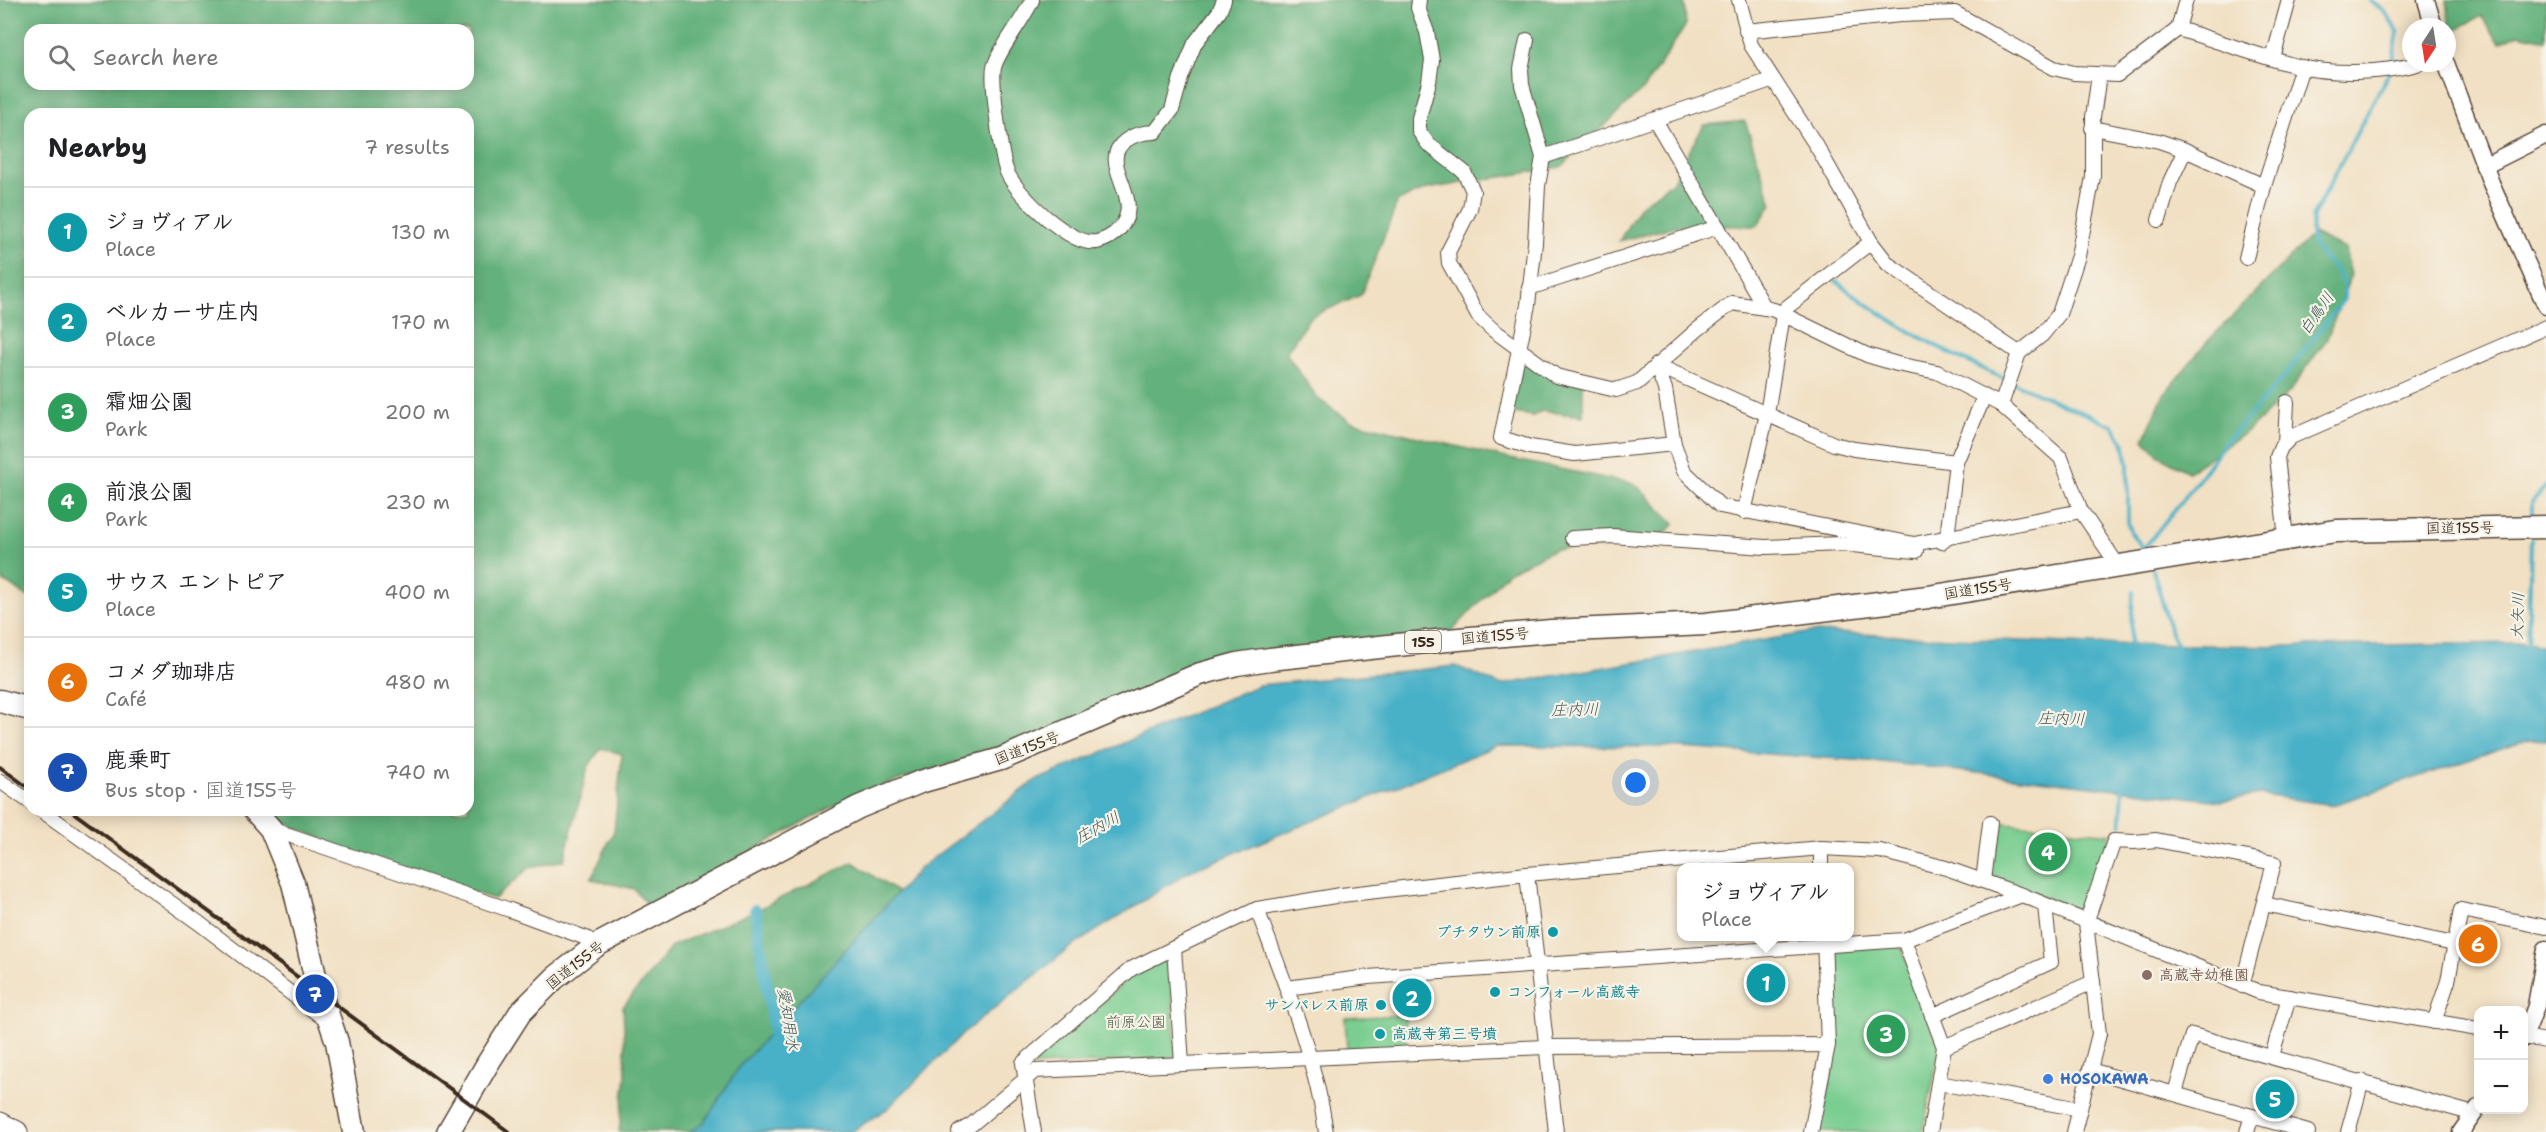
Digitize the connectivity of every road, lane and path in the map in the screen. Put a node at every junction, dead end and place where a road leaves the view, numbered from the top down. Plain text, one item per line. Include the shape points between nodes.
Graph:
1 (1032, 0) edge
2 (1224, 0) edge
3 (1419, 0) edge
4 (1738, 0) edge
5 (2186, 0) edge
6 (2289, 0) edge
7 (2426, 0) edge
8 (2431, 18) edge
9 (2178, 29) junction
10 (1746, 31) junction
11 (1527, 40) dead end
12 (2273, 58) junction
13 (2302, 67) junction
14 (2402, 68) edge
15 (2449, 72) edge
16 (2099, 75) junction
17 (1771, 80) junction
18 (1655, 120) junction
19 (2092, 128) junction
20 (2546, 135) edge
21 (2185, 150) junction
22 (1543, 157) junction
23 (2484, 166) junction
24 (2264, 186) junction
25 (2159, 220) dead end
26 (1718, 227) junction
27 (1870, 242) junction
28 (2246, 258) dead end
29 (1529, 288) junction
30 (2546, 306) edge
31 (1765, 308) junction
32 (1783, 315) junction
33 (2546, 327) edge
34 (1520, 350) junction
35 (2019, 353) junction
36 (1656, 365) junction
37 (1984, 397) junction
38 (2003, 399) junction
39 (2287, 402) dead end
40 (1767, 414) junction
41 (2285, 443) junction
42 (1674, 444) junction
43 (1956, 462) junction
44 (2081, 511) junction
45 (1744, 512) junction
46 (2546, 527) edge
47 (1572, 538) dead end
48 (1947, 538) junction
49 (2286, 538) junction
50 (2119, 567) junction
51 (0, 701) edge
52 (24, 707) edge
53 (0, 781) edge
54 (24, 798) edge
55 (49, 816) edge
56 (259, 816) edge
57 (1990, 823) dead end
58 (271, 829) junction
59 (1821, 848) junction
60 (1821, 863) edge
61 (1527, 874) junction
62 (1983, 881) junction
63 (2022, 895) junction
64 (2264, 904) junction
65 (2045, 906) junction
66 (1257, 909) junction
67 (2086, 923) junction
68 (2546, 927) edge
69 (1904, 940) junction
70 (1824, 941) edge
71 (1854, 941) edge
72 (2454, 944) junction
73 (597, 945) junction
74 (1174, 948) junction
75 (2546, 949) edge
76 (1538, 965) junction
77 (2093, 982) junction
78 (2242, 986) junction
79 (1287, 988) junction
80 (2289, 997) junction
81 (1932, 1016) junction
82 (2434, 1022) junction
83 (331, 1024) junction
84 (2528, 1027) edge
85 (2474, 1028) edge
86 (2528, 1039) edge
87 (2546, 1041) edge
88 (1828, 1045) junction
89 (1545, 1047) junction
90 (1944, 1047) junction
91 (2272, 1056) junction
92 (1310, 1057) junction
93 (1182, 1064) junction
94 (2090, 1070) junction
95 (1025, 1078) junction
96 (2362, 1081) junction
97 (1939, 1083) junction
98 (2175, 1093) junction
99 (2080, 1109) junction
100 (2474, 1110) edge
101 (2474, 1114) edge
102 (2252, 1116) junction
103 (0, 1123) edge
104 (17, 1132) edge
105 (354, 1132) edge
106 (448, 1132) edge
107 (959, 1132) edge
108 (1034, 1132) edge
109 (1326, 1132) edge
110 (1556, 1132) edge
111 (1811, 1132) edge
112 (1929, 1132) edge
113 (2074, 1132) edge
114 (2247, 1132) edge
115 (2308, 1132) edge
116 (2348, 1132) edge
117 (2461, 1132) edge

1 - 2 street via 994,68 1002,158 1018,191 1064,231 1085,243 1114,234 1126,221 1129,200 1114,156 1129,138 1155,132 1172,110 1195,43
3 - 34 street via 1432,60 1419,131 1428,144 1464,172 1473,191 1470,209 1448,252 1449,263 1478,315
4 - 10 street
5 - 9 street
6 - 12 street
7 - 8 street
9 - 12 street
9 - 16 street via 2117,75
10 - 16 street via 1889,15 1955,13 2054,68
10 - 17 street
11 - 22 street via 1522,85
12 - 13 street
13 - 14 street
13 - 24 street
15 - 23 street
16 - 19 street
17 - 18 street
17 - 27 street via 1819,150
18 - 22 street
18 - 26 street
19 - 21 street
19 - 35 street via 2090,198 2065,300 2051,326
20 - 23 street
21 - 24 street
21 - 25 street
22 - 29 street
23 - 30 street
24 - 28 street
26 - 29 street
26 - 31 street
27 - 32 street via 1786,308
27 - 35 street via 1888,264
29 - 34 street
31 - 32 street
31 - 36 street via 1732,303
32 - 37 street via 1867,355 1937,372
32 - 40 street
33 - 41 street via 2291,436
34 - 36 street via 1556,376 1616,390 1637,383
34 - 42 street via 1501,438 1575,454
35 - 38 street
36 - 40 street
36 - 42 street via 1665,389
37 - 38 street
37 - 43 street
38 - 44 street via 2061,458
39 - 41 street
40 - 43 street via 1834,444
40 - 45 street
41 - 49 street via 2277,457
42 - 45 street via 1684,471 1701,490 1719,506
43 - 48 street
44 - 48 street
44 - 50 street
45 - 48 street via 1914,544
46 - 49 highway, 国道155号 / 155 via 2380,529
47 - 48 street via 1612,536 1765,547 1841,544 1914,552
49 - 50 highway, 国道155号 / 155
50 - 73 highway, 国道155号 / 155 via 1928,597 1706,624 1505,635 1238,664 1169,686 1001,759 884,796
51 - 52 highway
53 - 54 street
55 - 83 street
56 - 58 highway
57 - 62 street
58 - 73 street via 510,910
58 - 83 highway via 293,883 316,980
59 - 60 street
59 - 61 street
59 - 62 street via 1880,851
61 - 66 street via 1341,895
61 - 76 street
62 - 63 street
63 - 65 street
63 - 69 street
64 - 67 street via 2274,863 2156,840 2114,841
64 - 72 street
64 - 78 street
65 - 67 street
65 - 81 street via 2051,962
66 - 74 street
66 - 79 street
67 - 77 street
67 - 78 street
68 - 72 street via 2461,910
69 - 71 street
69 - 81 street
70 - 76 street
70 - 88 street
72 - 82 street via 2448,981
73 - 106 highway, 国道155号 / 155 via 555,978 520,1013
74 - 93 street
74 - 95 street via 1131,969 1023,1063
75 - 84 street via 2536,1006
76 - 79 street via 1368,976
76 - 89 street
77 - 90 street
77 - 94 street via 2099,1034
78 - 80 street
79 - 92 street
80 - 82 street
80 - 91 street
81 - 90 street
82 - 85 street
83 - 105 highway
86 - 87 street
88 - 89 street
88 - 111 street
89 - 92 street
89 - 110 street
90 - 97 street
91 - 96 street
91 - 98 street via 2192,1035
92 - 93 street
92 - 109 street
93 - 95 street via 1035,1071
94 - 98 street
94 - 99 street
95 - 107 street
95 - 108 street
96 - 100 street
96 - 116 street
97 - 99 street
97 - 112 street
98 - 102 street
99 - 113 street
101 - 117 street
102 - 114 street
102 - 115 street
103 - 104 main road

